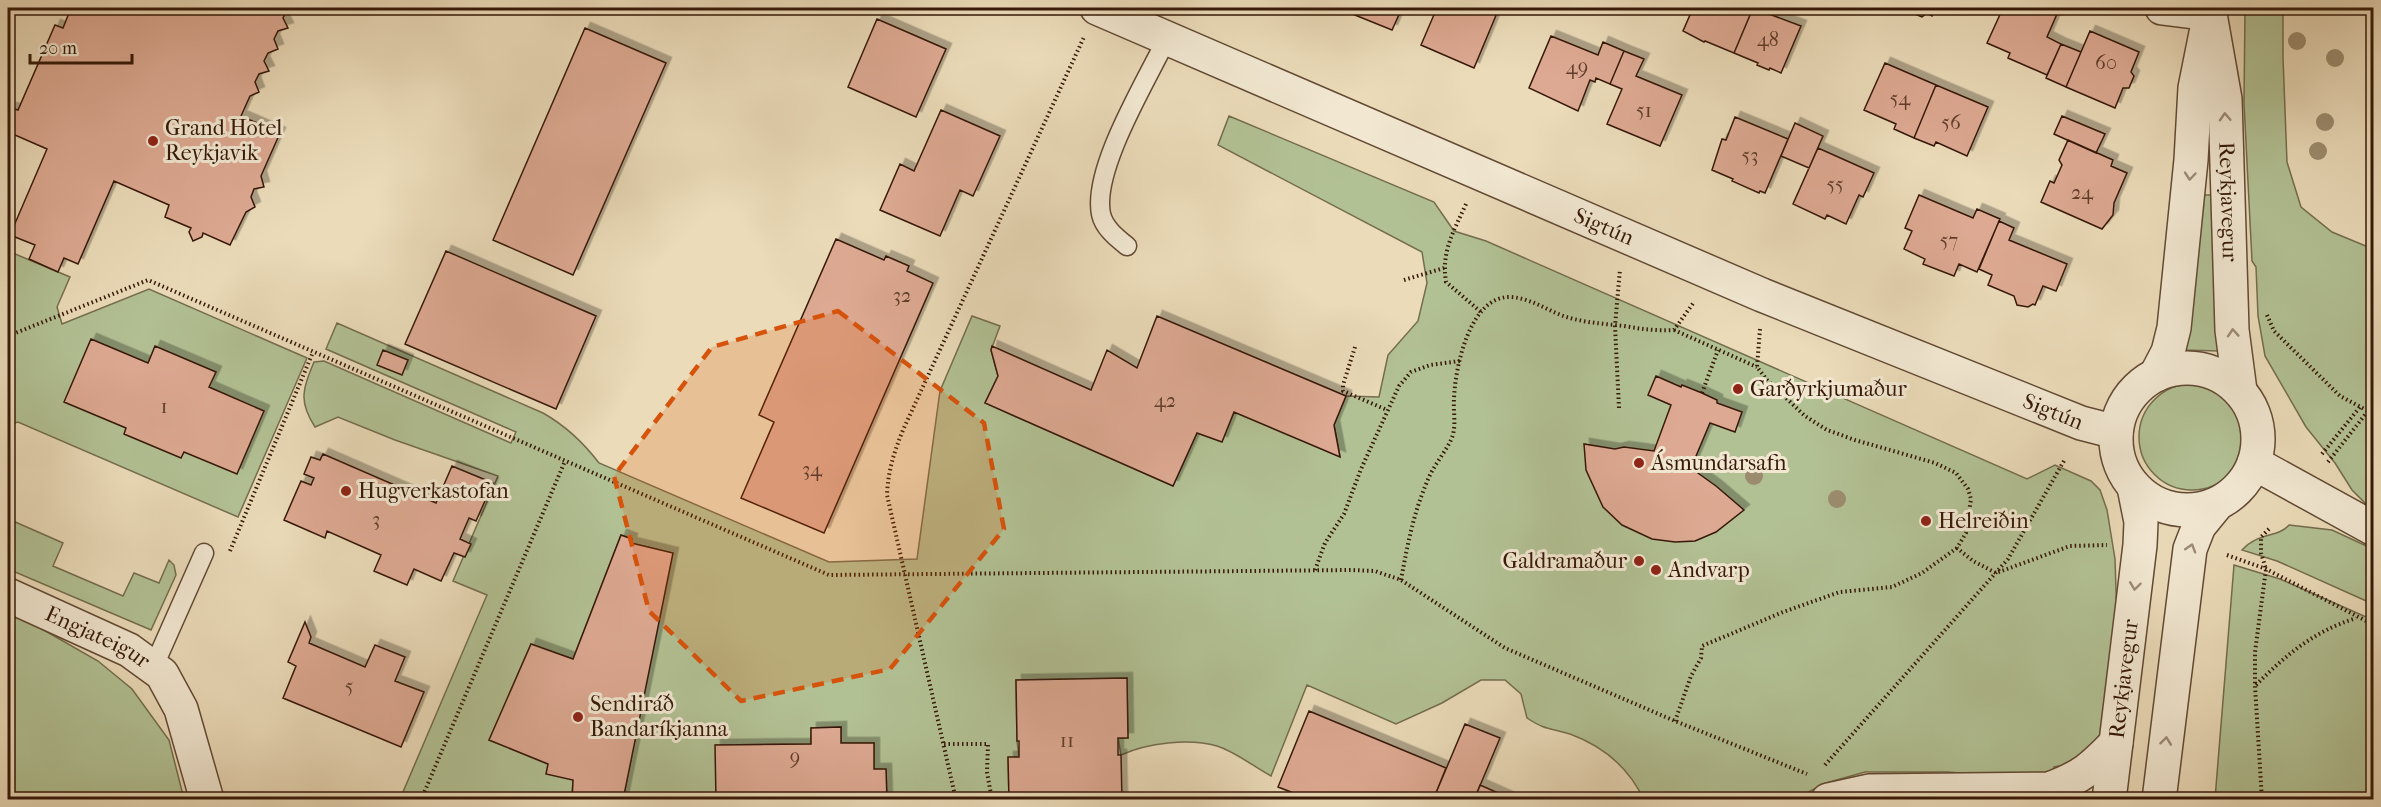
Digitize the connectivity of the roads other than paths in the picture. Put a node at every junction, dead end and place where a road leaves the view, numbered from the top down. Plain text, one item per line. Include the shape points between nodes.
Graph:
1 (1097, 8) edge
2 (2162, 8) edge
3 (2211, 11) edge
4 (1167, 38) junction
5 (1127, 246) dead end
6 (2156, 375) junction
7 (2240, 391) junction
8 (2116, 432) junction
9 (2254, 463) junction
10 (2134, 487) junction
11 (2217, 504) junction
12 (2373, 529) edge
13 (204, 553) dead end
14 (8, 595) edge
15 (153, 668) junction
16 (2116, 743) junction
17 (1822, 788) edge
18 (2056, 794) edge
19 (207, 800) edge
20 (2109, 800) edge
21 (2159, 800) edge

1 - 4 street, Sigtún
2 - 3 street
3 -> 6 street, Reykjavegur via 2195,88 2174,328
7 -> 3 street, Reykjavegur via 2232,330 2224,99
4 - 5 lane via 1119,136 1100,194 1101,216
4 - 8 street, Sigtún via 1762,295 2081,423
6 - 7 street via 2174,369 2210,371
6 - 8 street via 2129,398
7 - 9 street via 2257,425
8 - 10 street via 2119,462
9 - 11 street via 2240,487
9 - 12 street
10 - 11 street via 2164,507 2200,510
10 -> 16 street, Reykjavegur via 2141,522 2140,545
21 -> 11 street via 2188,560 2199,526
13 - 15 lane
14 - 15 street, Engjateigur via 129,650
15 - 19 street, Engjateigur via 162,674 181,709 192,716
16 - 18 street via 2089,771
16 - 20 street, Reykjavegur
17 - 18 street

